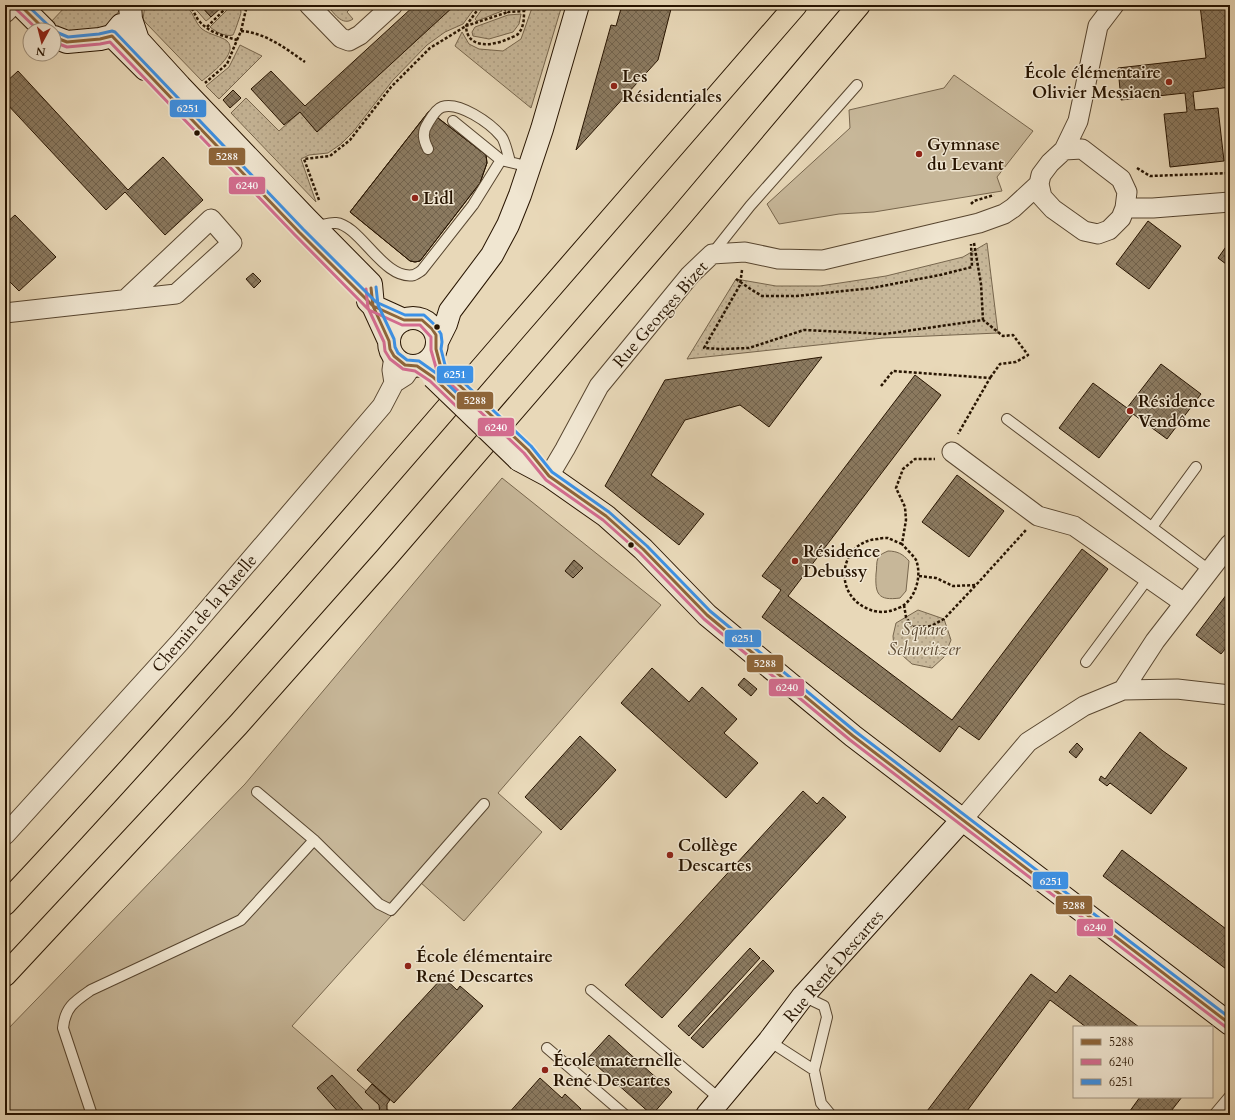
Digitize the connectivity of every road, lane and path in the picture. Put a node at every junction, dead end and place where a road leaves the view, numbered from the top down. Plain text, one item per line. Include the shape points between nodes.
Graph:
1 (13, 5) edge
2 (20, 5) edge
3 (130, 5) edge
4 (188, 5) edge
5 (229, 5) edge
6 (246, 5) edge
7 (309, 5) edge
8 (393, 5) edge
9 (481, 5) edge
10 (500, 5) edge
11 (527, 5) edge
12 (578, 5) edge
13 (796, 5) edge
14 (859, 5) edge
15 (865, 5) edge
16 (1114, 5) edge
17 (524, 11) junction
18 (508, 12) junction
19 (5, 13) edge
20 (37, 22) edge
21 (466, 26) junction
22 (207, 27) junction
23 (241, 31) junction
24 (112, 36) junction
25 (62, 40) edge
26 (237, 40) junction
27 (824, 48) junction
28 (305, 62) dead end
29 (857, 85) dead end
30 (180, 86) junction
31 (453, 121) dead end
32 (428, 149) dead end
33 (1073, 149) junction
34 (513, 163) junction
35 (1039, 184) junction
36 (1230, 202) edge
37 (1013, 208) junction
38 (1125, 208) junction
39 (1053, 209) junction
40 (979, 223) junction
41 (307, 226) junction
42 (971, 244) dead end
43 (745, 252) junction
44 (712, 254) junction
45 (736, 279) dead end
46 (740, 282) junction
47 (125, 300) junction
48 (373, 306) junction
49 (5, 313) edge
50 (983, 320) junction
51 (421, 354) junction
52 (990, 378) junction
53 (881, 386) dead end
54 (1007, 419) dead end
55 (952, 452) junction
56 (1196, 467) dead end
57 (549, 476) junction
58 (1038, 516) junction
59 (1152, 527) junction
60 (902, 544) junction
61 (1230, 544) edge
62 (1209, 570) junction
63 (919, 576) junction
64 (1149, 577) junction
65 (976, 585) junction
66 (1184, 602) junction
67 (904, 605) junction
68 (1086, 662) dead end
69 (1123, 690) junction
70 (1230, 695) edge
71 (257, 792) dead end
72 (484, 804) dead end
73 (962, 820) junction
74 (5, 835) edge
75 (314, 840) junction
76 (5, 904) edge
77 (5, 975) edge
78 (591, 990) dead end
79 (802, 996) junction
80 (1230, 1024) edge
81 (769, 1041) junction
82 (547, 1048) dead end
83 (814, 1070) junction
84 (1230, 1096) edge
85 (713, 1107) edge
86 (92, 1115) edge
87 (624, 1115) edge
88 (831, 1115) edge
89 (1214, 1115) edge

1 - 19 street
2 - 20 street
3 - 24 street via 121,27
3 - 30 street via 131,19 138,40
4 - 22 path via 200,22
5 - 22 path
6 - 23 path
7 - 8 street via 341,38 349,41 360,35
9 - 21 path
10 - 18 path
11 - 17 path
12 - 34 street via 542,129
13 - 76 highway via 335,538
14 - 27 highway
15 - 27 highway
16 - 33 street via 1098,26
17 - 18 path
17 - 21 path via 524,22 517,35 501,42 486,45 476,43 470,39
18 - 21 path
21 - 41 path via 430,48 391,87 350,140 330,156 304,159 320,203
22 - 26 path via 214,33
23 - 26 path
23 - 28 path via 252,32 277,43
24 - 25 street via 67,42
24 - 41 street
26 - 30 path via 227,64 201,86 189,79
27 - 77 highway via 365,582 238,725
29 - 44 lane via 750,206
30 - 41 street
31 - 34 lane
32 - 34 lane via 423,138 427,124 441,107 452,105 470,112 502,136
33 - 35 street via 1050,163 1041,174
33 - 38 street via 1121,179 1127,192
34 - 41 lane via 473,205 422,270 414,275 403,274 388,267 346,226 335,223
34 - 51 street via 520,195 508,225 492,255 450,311 436,316
35 - 37 street, Rue Georges Bizet
35 - 39 street via 1042,197
36 - 38 street
37 - 39 street, Rue Georges Bizet
37 - 40 street, Rue Georges Bizet
38 - 39 street via 1109,230 1098,234 1084,231
40 - 43 street, Rue Georges Bizet via 823,260 778,259
40 - 50 path via 971,232 977,253
41 - 48 street
42 - 46 path via 972,267 940,276 872,288 797,296 762,296
43 - 44 street, Rue Georges Bizet
43 - 46 path
44 - 57 street, Rue Georges Bizet via 690,275 599,386
45 - 46 path
46 - 50 path via 704,348 749,348 804,330 885,334
47 - 47 street via 176,294 232,243 211,219
47 - 49 street
48 - 51 street
48 - 51 street via 404,320 416,319
50 - 52 path via 1003,336 1013,335 1028,355 1016,362 1000,364
51 - 57 street, bridge via 524,455
51 - 74 street, Chemin de la Ratelle via 392,370 394,383 382,406 185,636
52 - 53 path via 892,371
52 - 55 path via 956,439
54 - 59 lane
55 - 58 street
55 - 60 path via 935,459 915,459 903,469 896,488 905,507 906,520
56 - 59 lane
57 - 73 street via 606,516 643,549 707,615 853,736
58 - 64 street via 1074,526
58 - 65 path
59 - 62 lane
60 - 63 path via 916,560
60 - 67 path via 887,538 870,539 856,548 847,561 844,577 848,593 859,605 873,612 890,612
61 - 62 street
62 - 66 street
63 - 65 path via 936,578 953,586
63 - 67 path via 915,592
64 - 66 street
64 - 68 lane
65 - 67 path via 944,619 931,626 912,627 906,617
66 - 69 street
69 - 70 street via 1177,689
69 - 73 street via 1084,706 1028,742
71 - 75 lane
72 - 75 lane via 391,910 379,904
73 - 79 street, Rue René Descartes
73 - 80 street
75 - 86 lane via 241,920 91,990 73,1003 64,1018 63,1028
78 - 85 lane
79 - 81 street, Rue René Descartes
79 - 83 lane via 824,1006 827,1017
81 - 83 lane
81 - 85 street, Rue René Descartes
82 - 87 lane
83 - 88 lane via 821,1103
84 - 89 lane

